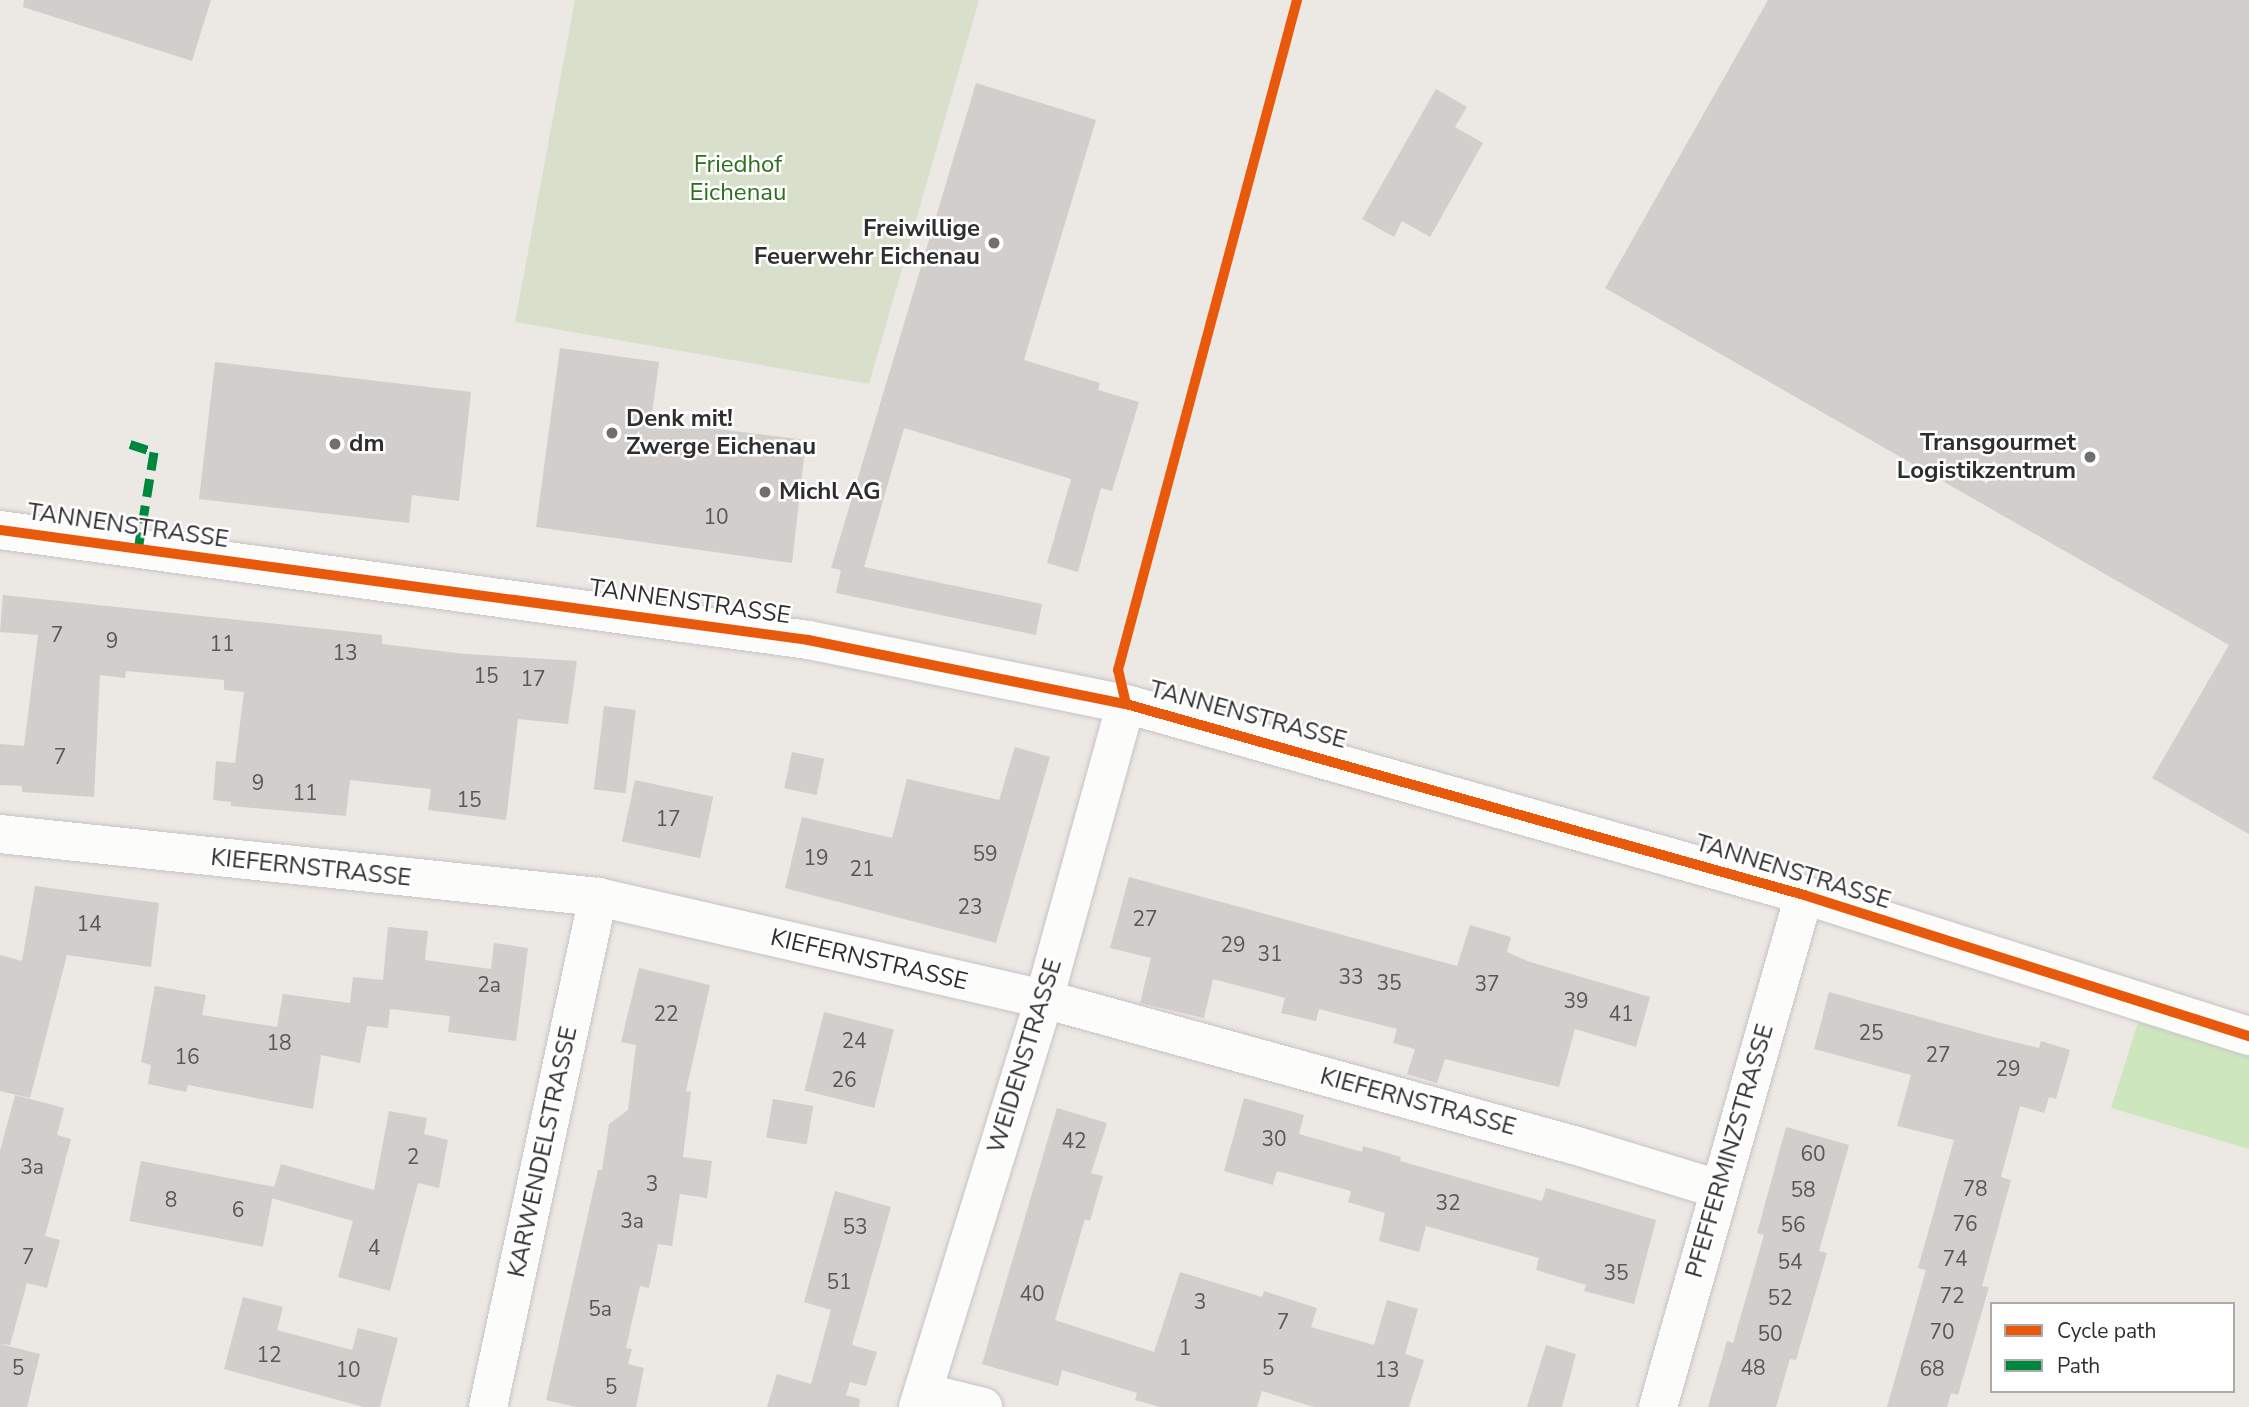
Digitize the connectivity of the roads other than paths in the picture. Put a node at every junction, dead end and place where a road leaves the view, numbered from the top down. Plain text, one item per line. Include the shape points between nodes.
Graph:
1 (0, 530) edge
2 (1126, 704) junction
3 (0, 834) edge
4 (1804, 895) junction
5 (598, 897) junction
6 (1044, 999) junction
7 (2249, 1037) edge
8 (1718, 1189) junction
9 (921, 1399) edge
10 (488, 1407) edge
11 (983, 1407) edge
12 (1658, 1407) edge

1 - 2 street, TANNENSTRASSE via 808,640
2 - 4 street, TANNENSTRASSE
2 - 6 street, WEIDENSTRASSE
3 - 5 street, KIEFERNSTRASSE
4 - 7 street, TANNENSTRASSE
4 - 8 street, PFEFFERMINZSTRASSE
5 - 6 street, KIEFERNSTRASSE
5 - 10 street, KARWENDELSTRASSE
6 - 8 street, KIEFERNSTRASSE
6 - 9 street, WEIDENSTRASSE
8 - 12 street, PFEFFERMINZSTRASSE
9 - 11 street

